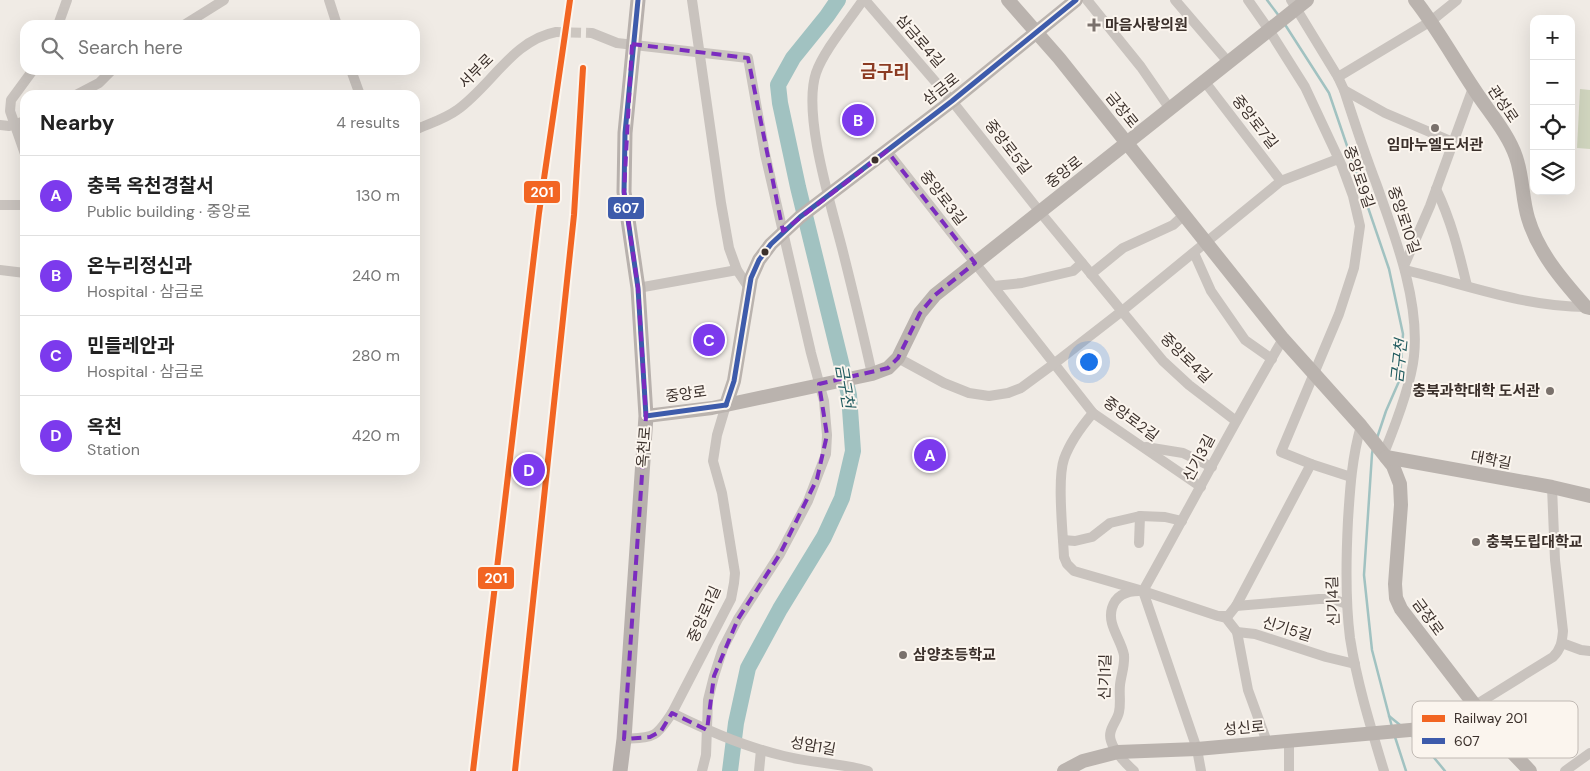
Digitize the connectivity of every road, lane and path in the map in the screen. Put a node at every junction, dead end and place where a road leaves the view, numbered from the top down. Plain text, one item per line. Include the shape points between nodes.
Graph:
1 (68, 0) edge
2 (224, 0) edge
3 (329, 0) edge
4 (638, 0) edge
5 (692, 0) edge
6 (864, 0) edge
7 (1008, 0) edge
8 (1076, 0) edge
9 (1087, 0) edge
10 (1175, 0) edge
11 (1248, 0) edge
12 (1415, 0) edge
13 (1458, 0) edge
14 (1298, 3) edge
15 (60, 20) edge
16 (192, 20) edge
17 (335, 20) edge
18 (1431, 21) junction
19 (1273, 27) junction
20 (556, 32) tunnel mouth
21 (1037, 32) junction
22 (592, 33) tunnel mouth
23 (633, 39) junction
24 (700, 52) junction
25 (1228, 62) junction
26 (29, 75) edge
27 (107, 75) edge
28 (353, 75) edge
29 (1338, 76) junction
30 (1205, 82) junction
31 (1473, 88) junction
32 (86, 90) edge
33 (358, 90) edge
34 (1344, 90) junction
35 (952, 102) junction
36 (1170, 109) junction
37 (20, 123) edge
38 (0, 125) edge
39 (420, 128) edge
40 (1453, 142) junction
41 (1127, 143) junction
42 (887, 151) junction
43 (1338, 159) junction
44 (1281, 181) junction
45 (1436, 189) junction
46 (826, 198) junction
47 (0, 205) edge
48 (20, 205) edge
49 (1040, 212) junction
50 (1184, 215) junction
51 (784, 231) junction
52 (1206, 243) junction
53 (1194, 253) junction
54 (975, 263) junction
55 (1082, 263) junction
56 (1404, 268) junction
57 (0, 270) edge
58 (737, 270) junction
59 (20, 272) edge
60 (1091, 274) junction
61 (994, 286) junction
62 (1467, 286) junction
63 (638, 288) junction
64 (749, 288) junction
65 (1588, 308) edge
66 (1122, 311) junction
67 (1283, 339) junction
68 (898, 358) junction
69 (1272, 359) junction
70 (1055, 363) junction
71 (1313, 373) junction
72 (868, 374) junction
73 (819, 384) junction
74 (726, 404) junction
75 (1093, 412) junction
76 (646, 416) junction
77 (1236, 421) junction
78 (1362, 428) junction
79 (1142, 447) junction
80 (1385, 455) junction
81 (1310, 464) junction
82 (1212, 466) junction
83 (1351, 477) junction
84 (1201, 487) junction
85 (1552, 487) junction
86 (1590, 496) edge
87 (1140, 516) junction
88 (1182, 521) junction
89 (1063, 540) junction
90 (1139, 543) dead end
91 (1143, 591) junction
92 (1347, 604) junction
93 (1236, 606) junction
94 (1218, 616) junction
95 (1237, 632) junction
96 (1562, 642) junction
97 (1590, 651) edge
98 (1355, 664) junction
99 (1470, 701) edge
100 (1482, 701) edge
101 (672, 713) junction
102 (1412, 729) edge
103 (710, 731) junction
104 (1372, 732) junction
105 (624, 739) junction
106 (1290, 740) junction
107 (1267, 742) junction
108 (757, 749) junction
109 (1197, 749) junction
110 (1118, 752) junction
111 (1590, 753) edge
112 (1518, 758) edge
113 (620, 771) edge
114 (702, 771) edge
115 (759, 771) edge
116 (868, 771) edge
117 (1064, 771) edge
118 (1134, 771) edge
119 (1201, 771) edge
120 (1289, 771) edge
121 (1384, 771) edge
122 (1530, 771) edge
123 (1565, 771) edge

1 - 15 street
2 - 16 street
3 - 17 street
4 - 23 main road, 옥천로
5 - 24 street
6 - 35 street, 삼금로4길
6 - 46 street via 816,74 812,112
7 - 21 main road, 금장로
8 - 21 main road, 삼금로
9 - 36 street
10 - 25 street
11 - 19 street
12 - 18 main road, 관성로
13 - 18 street
14 - 19 main road, 중앙로
14 - 29 street, 중앙로10길
18 - 29 street
18 - 31 main road, 관성로
19 - 25 main road, 중앙로
19 - 43 street, 중앙로9길
20 - 39 street, 서부로 via 528,42 456,111
21 - 35 main road, 삼금로
21 - 41 main road, 금장로
22 - 23 street via 617,43
23 - 24 street
23 - 63 main road, 옥천로 via 624,192
24 - 51 street via 748,58 765,154
24 - 58 street via 721,203 729,248
25 - 30 main road, 중앙로
26 - 37 street via 11,100 10,111
27 - 32 street
28 - 33 street
29 - 34 street, 중앙로10길
30 - 36 main road, 중앙로
30 - 44 street, 중앙로7길
31 - 40 street
31 - 65 main road, 관성로 via 1502,129 1516,157 1535,238 1562,280
34 - 40 street via 1385,113
34 - 56 street, 중앙로10길
35 - 42 main road, 삼금로
35 - 49 street, 중앙로5길
36 - 41 main road, 중앙로
37 - 38 street
40 - 45 street
41 - 49 main road, 중앙로
41 - 50 main road, 금장로
42 - 46 main road, 삼금로
42 - 54 street, 중앙로3길
43 - 44 street
43 - 71 street, 중앙로9길 via 1360,226 1354,268
44 - 52 street
45 - 56 street
45 - 62 street via 1458,247
46 - 51 main road, 삼금로
46 - 72 street via 860,320
47 - 48 street
49 - 54 main road, 중앙로
49 - 55 street, 중앙로4길
50 - 52 main road, 금장로
50 - 60 street via 1172,225 1123,248
51 - 64 main road via 758,260
51 - 73 street
52 - 53 street
52 - 67 main road, 금장로
53 - 66 street
53 - 69 street via 1211,291 1245,340
54 - 61 street, 중앙로2길
54 - 68 main road, 중앙로 via 935,295 920,313
55 - 60 street, 중앙로4길
55 - 61 street via 1073,271
56 - 62 street
56 - 80 street, 중앙로10길 via 1414,327 1414,356
57 - 59 street
58 - 63 street
58 - 64 street
60 - 66 street, 중앙로4길
61 - 70 street, 중앙로2길
62 - 65 street via 1539,302
63 - 76 main road, 옥천로
64 - 74 main road via 735,372
66 - 70 street
66 - 77 street, 중앙로4길 via 1163,362
67 - 69 street, 신기3길
67 - 71 main road, 금장로
68 - 70 street via 944,383 989,396 1021,388
68 - 72 main road, 중앙로 via 888,368
69 - 77 street, 신기3길
70 - 75 street, 중앙로2길
71 - 78 main road, 금장로
71 - 81 street via 1281,452
72 - 73 main road, 중앙로
73 - 74 main road, 중앙로
73 - 103 street via 825,409 826,454 808,501 780,554 723,648 708,700
74 - 76 main road, 중앙로
74 - 101 street, 중앙로1길 via 713,461 722,493 734,583 728,604
75 - 79 street, 중앙로2길
75 - 89 street via 1079,429 1063,461
76 - 105 main road, 옥천로
77 - 82 street, 신기3길
78 - 80 main road, 금장로
78 - 83 street, 신기4길
79 - 82 street via 1183,454
79 - 84 street, 중앙로2길
80 - 85 main road, 대학길
80 - 99 main road, 금장로 via 1394,466 1400,484 1396,598
81 - 83 street
81 - 93 street
82 - 84 street, 신기3길
83 - 92 street, 신기4길
84 - 88 street, 신기3길
85 - 86 main road, 대학길
85 - 96 street
87 - 88 street
87 - 89 street via 1110,523 1092,537
87 - 90 street
88 - 91 street, 신기3길
89 - 91 street via 1064,557 1074,571
91 - 94 street
91 - 109 street
91 - 110 street, 신기1길 via 1123,594 1112,607 1112,626 1124,655 1118,715 1110,734
92 - 93 street, 신기5길 via 1319,599
92 - 98 street, 신기4길
93 - 94 street, 신기5길 via 1228,616
94 - 95 street via 1226,618
95 - 98 street, 신기5길 via 1255,634
95 - 107 street via 1248,690
96 - 97 street
96 - 100 street via 1559,652 1553,657
98 - 104 street, 신기4길
101 - 103 street
101 - 105 street, 중앙로1길 via 661,730 650,737
102 - 104 main road, 성신로
103 - 108 street, 성암1길
103 - 114 street
104 - 106 main road, 성신로
104 - 121 street, 신기4길
105 - 113 main road, 옥천로
106 - 107 main road, 성신로
106 - 120 street
107 - 109 main road, 성신로
108 - 115 street
108 - 116 street, 성암1길
109 - 110 main road, 성신로
109 - 119 street
110 - 117 main road, 성신로 via 1083,761
110 - 118 street
111 - 123 street
112 - 122 main road, 금장로

